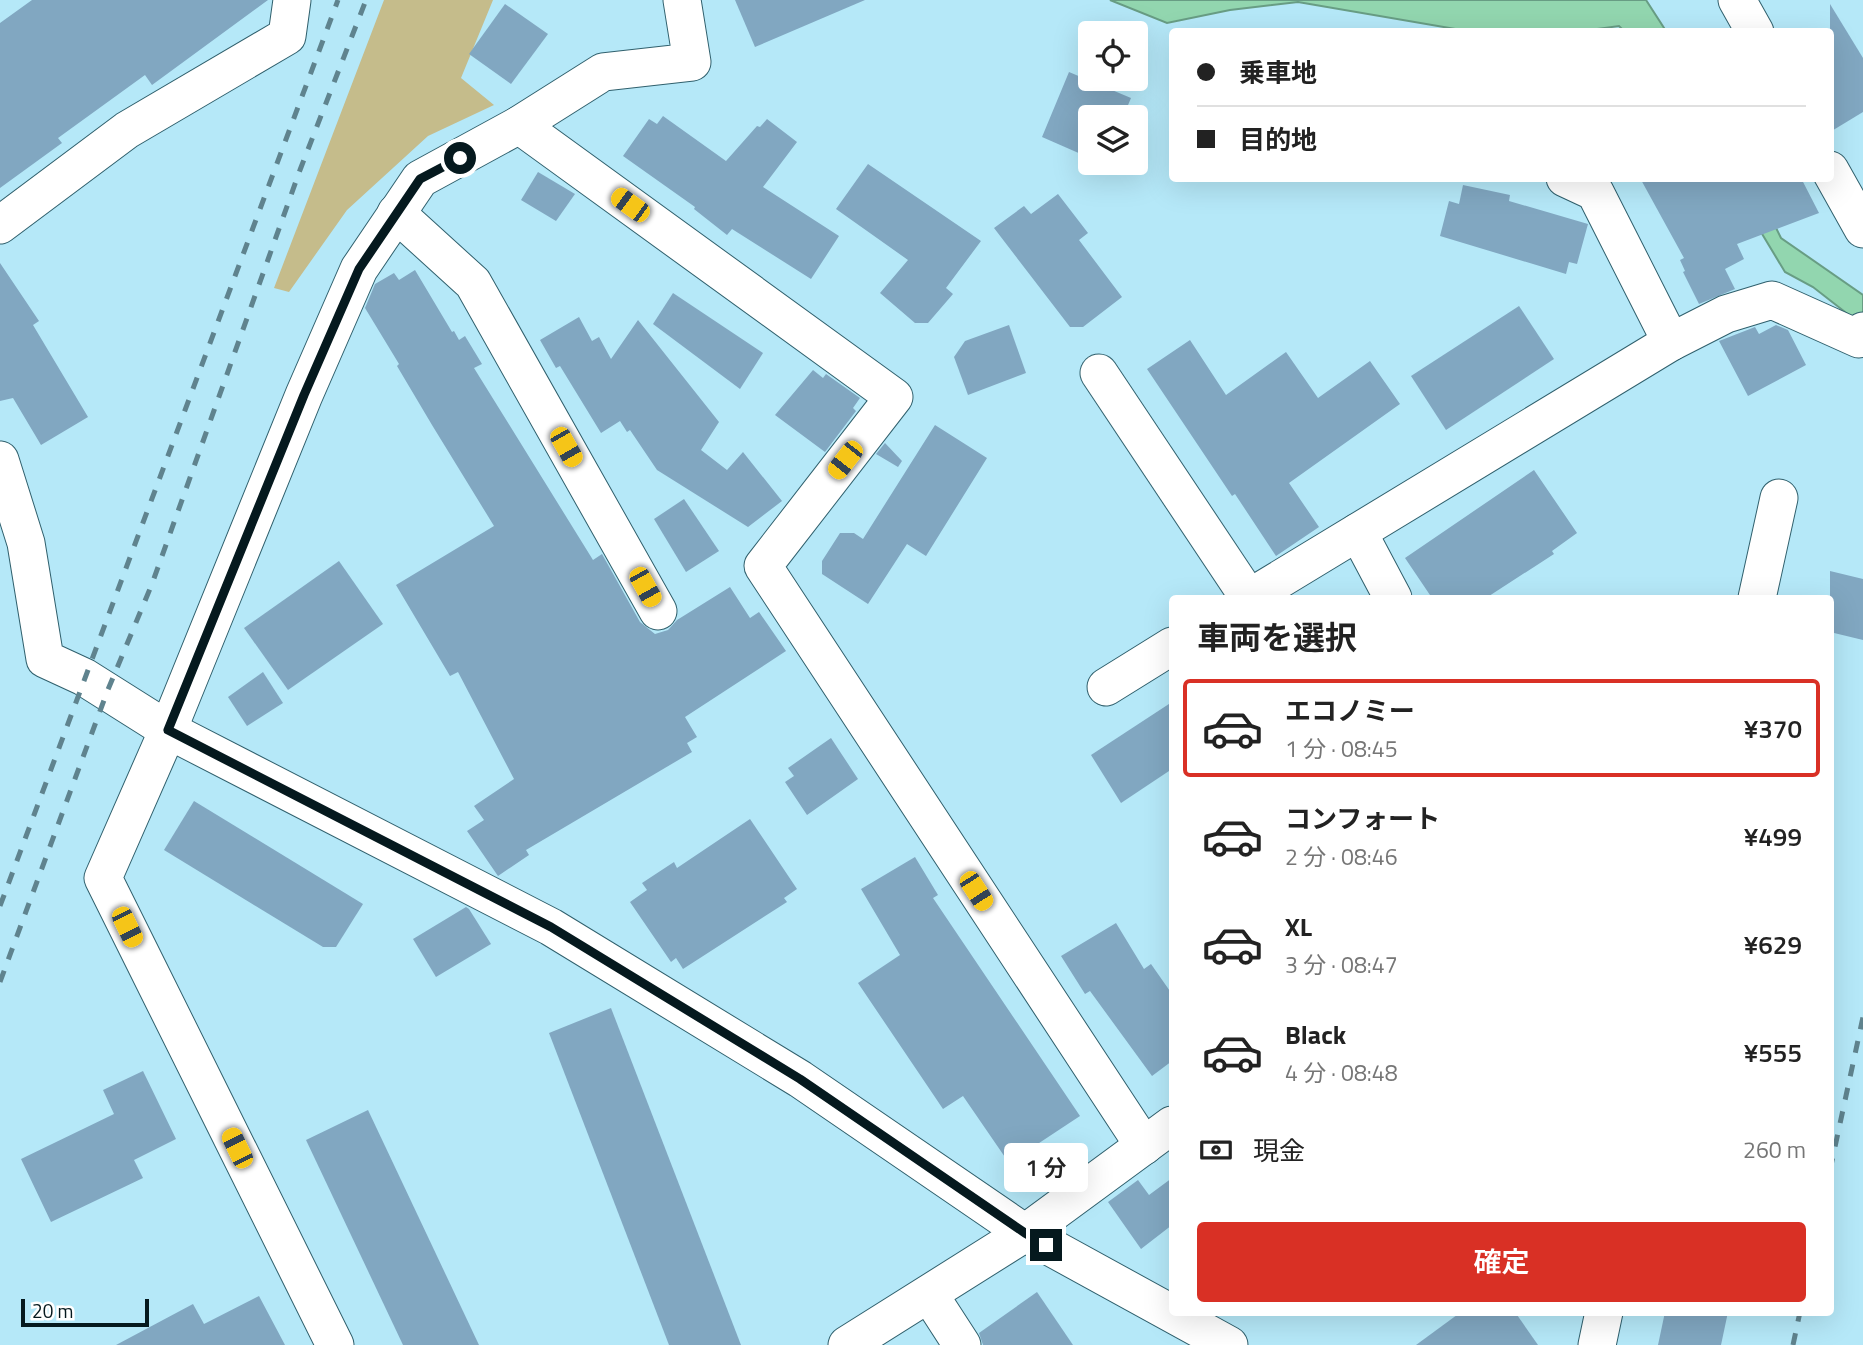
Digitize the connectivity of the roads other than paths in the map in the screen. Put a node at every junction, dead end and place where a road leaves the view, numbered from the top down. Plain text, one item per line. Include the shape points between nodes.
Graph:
1 (292, 0) edge
2 (682, 0) edge
3 (1737, 0) edge
4 (1753, 28) edge
5 (519, 125) junction
6 (1834, 177) edge
7 (1574, 182) edge
8 (396, 213) junction
9 (0, 225) edge
10 (1863, 229) edge
11 (1861, 335) edge
12 (1671, 342) junction
13 (1099, 373) dead end
14 (0, 460) edge
15 (1779, 498) dead end
16 (1358, 532) junction
17 (1247, 595) edge
18 (1254, 595) edge
19 (1391, 595) edge
20 (1758, 595) edge
21 (658, 611) dead end
22 (1169, 648) edge
23 (1106, 687) dead end
24 (168, 730) junction
25 (1169, 1127) edge
26 (1143, 1146) junction
27 (1025, 1233) junction
28 (929, 1294) junction
29 (1169, 1312) edge
30 (1176, 1316) edge
31 (1603, 1316) edge
32 (335, 1345) edge
33 (847, 1345) edge
34 (962, 1345) edge
35 (1229, 1345) edge
36 (1597, 1345) edge

1 - 9 street via 287,36 127,130
2 - 5 street via 692,62 603,72
3 - 4 street
5 - 8 street via 420,179
5 - 26 street via 894,397 763,566
6 - 10 street
7 - 12 street via 1595,192
8 - 21 street via 473,283
8 - 24 street via 359,269
11 - 12 street via 1772,300 1726,314
12 - 16 street
13 - 17 street
14 - 24 street via 26,544 45,659 84,677
15 - 20 street
16 - 18 street
16 - 19 street
22 - 23 street
24 - 27 street via 551,927 800,1079
24 - 32 street via 103,878
25 - 26 street
26 - 27 street
27 - 28 street
27 - 29 street
28 - 33 street
28 - 34 street
30 - 35 street
31 - 36 street

